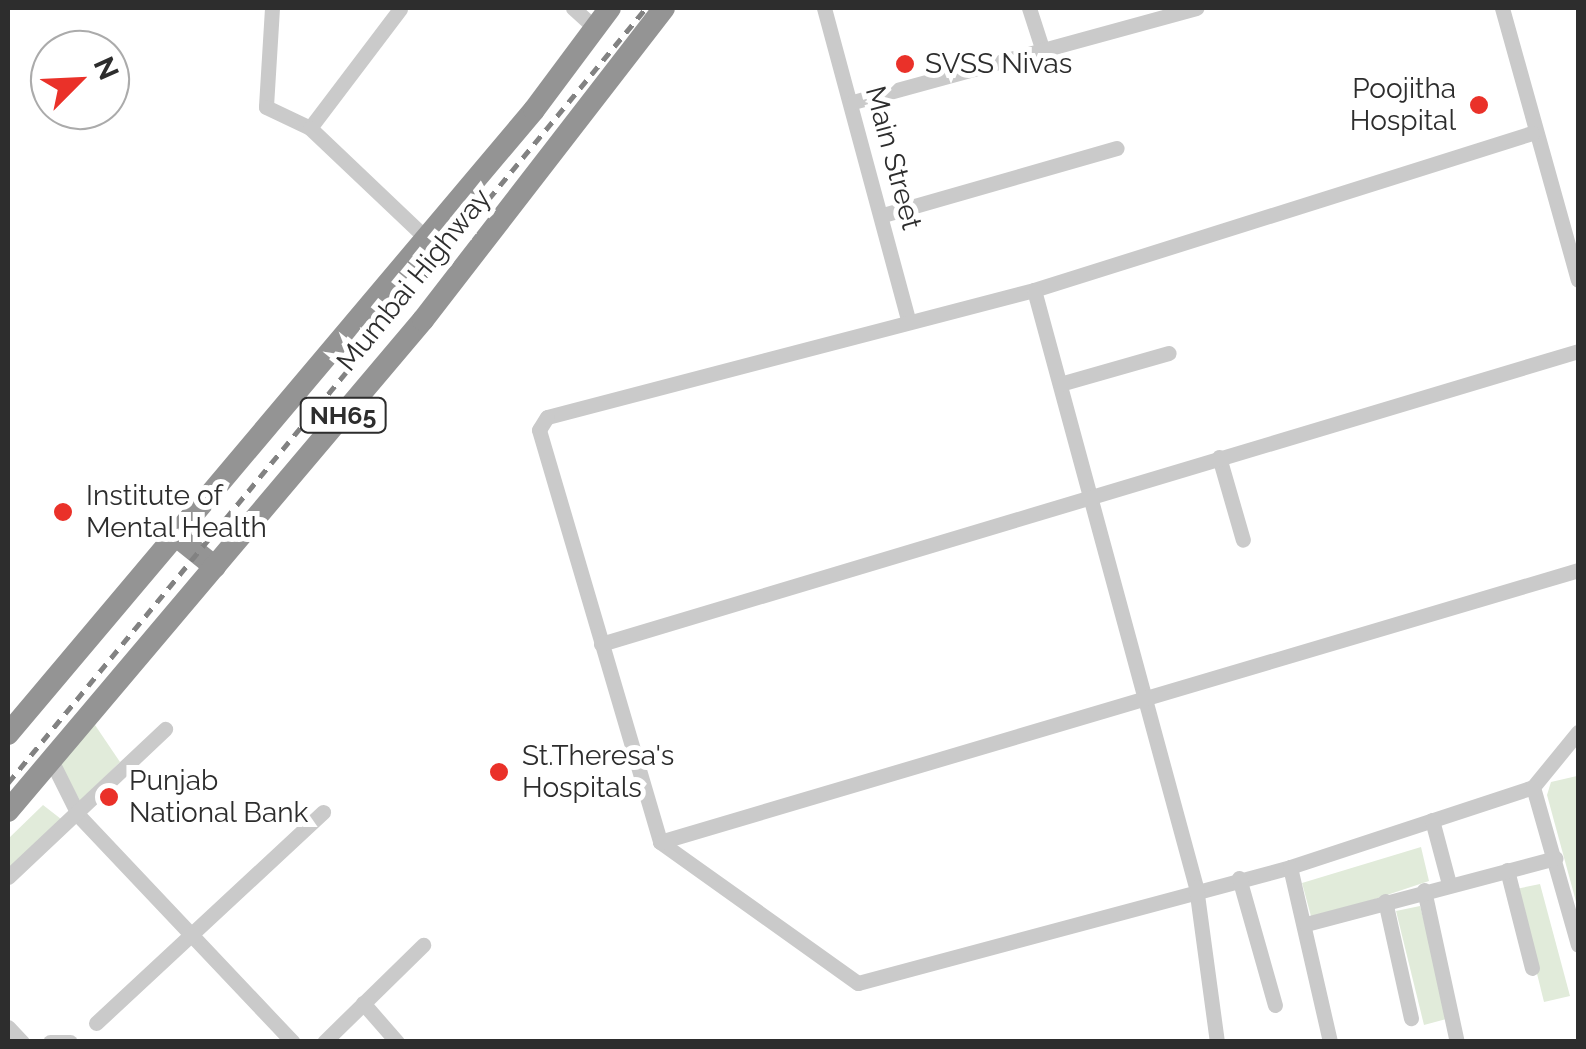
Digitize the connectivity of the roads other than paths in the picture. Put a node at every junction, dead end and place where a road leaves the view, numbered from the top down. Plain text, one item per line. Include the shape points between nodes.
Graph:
1 (272, 8) edge
2 (573, 8) edge
3 (610, 8) edge
4 (664, 8) edge
5 (824, 8) edge
6 (1029, 8) edge
7 (1196, 8) edge
8 (1502, 8) edge
9 (400, 9) edge
10 (595, 28) junction
11 (1042, 48) junction
12 (853, 102) junction
13 (534, 110) junction
14 (310, 128) junction
15 (1532, 133) junction
16 (567, 135) junction
17 (1117, 148) dead end
18 (883, 215) junction
19 (424, 236) junction
20 (1578, 280) edge
21 (1034, 290) junction
22 (909, 322) junction
23 (1578, 350) edge
24 (1169, 354) dead end
25 (1060, 384) junction
26 (1218, 457) junction
27 (1091, 494) junction
28 (175, 535) junction
29 (1243, 540) dead end
30 (215, 567) junction
31 (1578, 570) edge
32 (601, 644) junction
33 (1148, 694) junction
34 (165, 729) dead end
35 (1578, 732) edge
36 (8, 734) edge
37 (50, 760) junction
38 (1532, 787) junction
39 (8, 811) edge
40 (323, 812) dead end
41 (79, 816) junction
42 (1432, 820) junction
43 (660, 842) junction
44 (1555, 858) junction
45 (1290, 867) junction
46 (1507, 870) junction
47 (8, 878) edge
48 (1239, 878) junction
49 (1449, 884) junction
50 (1196, 888) junction
51 (1424, 890) junction
52 (1385, 902) junction
53 (1573, 903) edge
54 (1306, 924) junction
55 (190, 936) junction
56 (422, 945) dead end
57 (1578, 946) edge
58 (1532, 968) dead end
59 (363, 1003) junction
60 (1275, 1005) dead end
61 (1411, 1018) dead end
62 (96, 1023) dead end
63 (8, 1027) edge
64 (22, 1042) edge
65 (50, 1042) edge
66 (70, 1042) edge
67 (293, 1042) edge
68 (324, 1042) edge
69 (397, 1042) edge
70 (1217, 1042) edge
71 (1330, 1042) edge
72 (1457, 1042) edge

1 - 14 street via 266,106
2 - 10 street
3 - 10 highway, Mumbai Highway / NH65
4 - 16 highway, Mumbai Highway / NH65
5 - 12 street, Main Street
6 - 11 street
7 - 11 street
8 - 15 street
9 - 14 street
10 - 13 highway, Mumbai Highway / NH65
11 - 12 street
12 - 18 street, Main Street
13 - 16 highway
13 - 19 highway, Mumbai Highway / NH65
14 - 19 street
15 - 20 street
15 - 21 street
16 - 30 highway, Mumbai Highway / NH65
17 - 18 street
18 - 22 street, Main Street
19 - 28 highway, Mumbai Highway / NH65
21 - 22 street
21 - 25 street
22 - 32 street via 540,422
23 - 26 street
24 - 25 street
25 - 27 street
26 - 27 street
26 - 29 street
27 - 32 street
27 - 33 street
28 - 30 highway
28 - 36 highway, Mumbai Highway / NH65
30 - 37 highway, Mumbai Highway / NH65
31 - 33 street
32 - 43 street
33 - 43 street
33 - 50 street
34 - 41 street
35 - 38 street
37 - 39 highway, Mumbai Highway / NH65
37 - 41 street
38 - 42 street
38 - 44 street
40 - 55 street
41 - 47 street
41 - 55 street
42 - 45 street
42 - 49 street
43 - 50 street via 858,983
44 - 46 street
44 - 53 street
45 - 48 street
45 - 54 street
46 - 49 street
46 - 58 street
48 - 50 street
48 - 60 street
49 - 51 street
50 - 70 street
51 - 52 street
51 - 72 street
52 - 54 street
52 - 61 street
53 - 57 street
54 - 71 street
55 - 62 street
55 - 67 street
56 - 59 street
59 - 68 street
59 - 69 street
63 - 64 street
65 - 66 street

